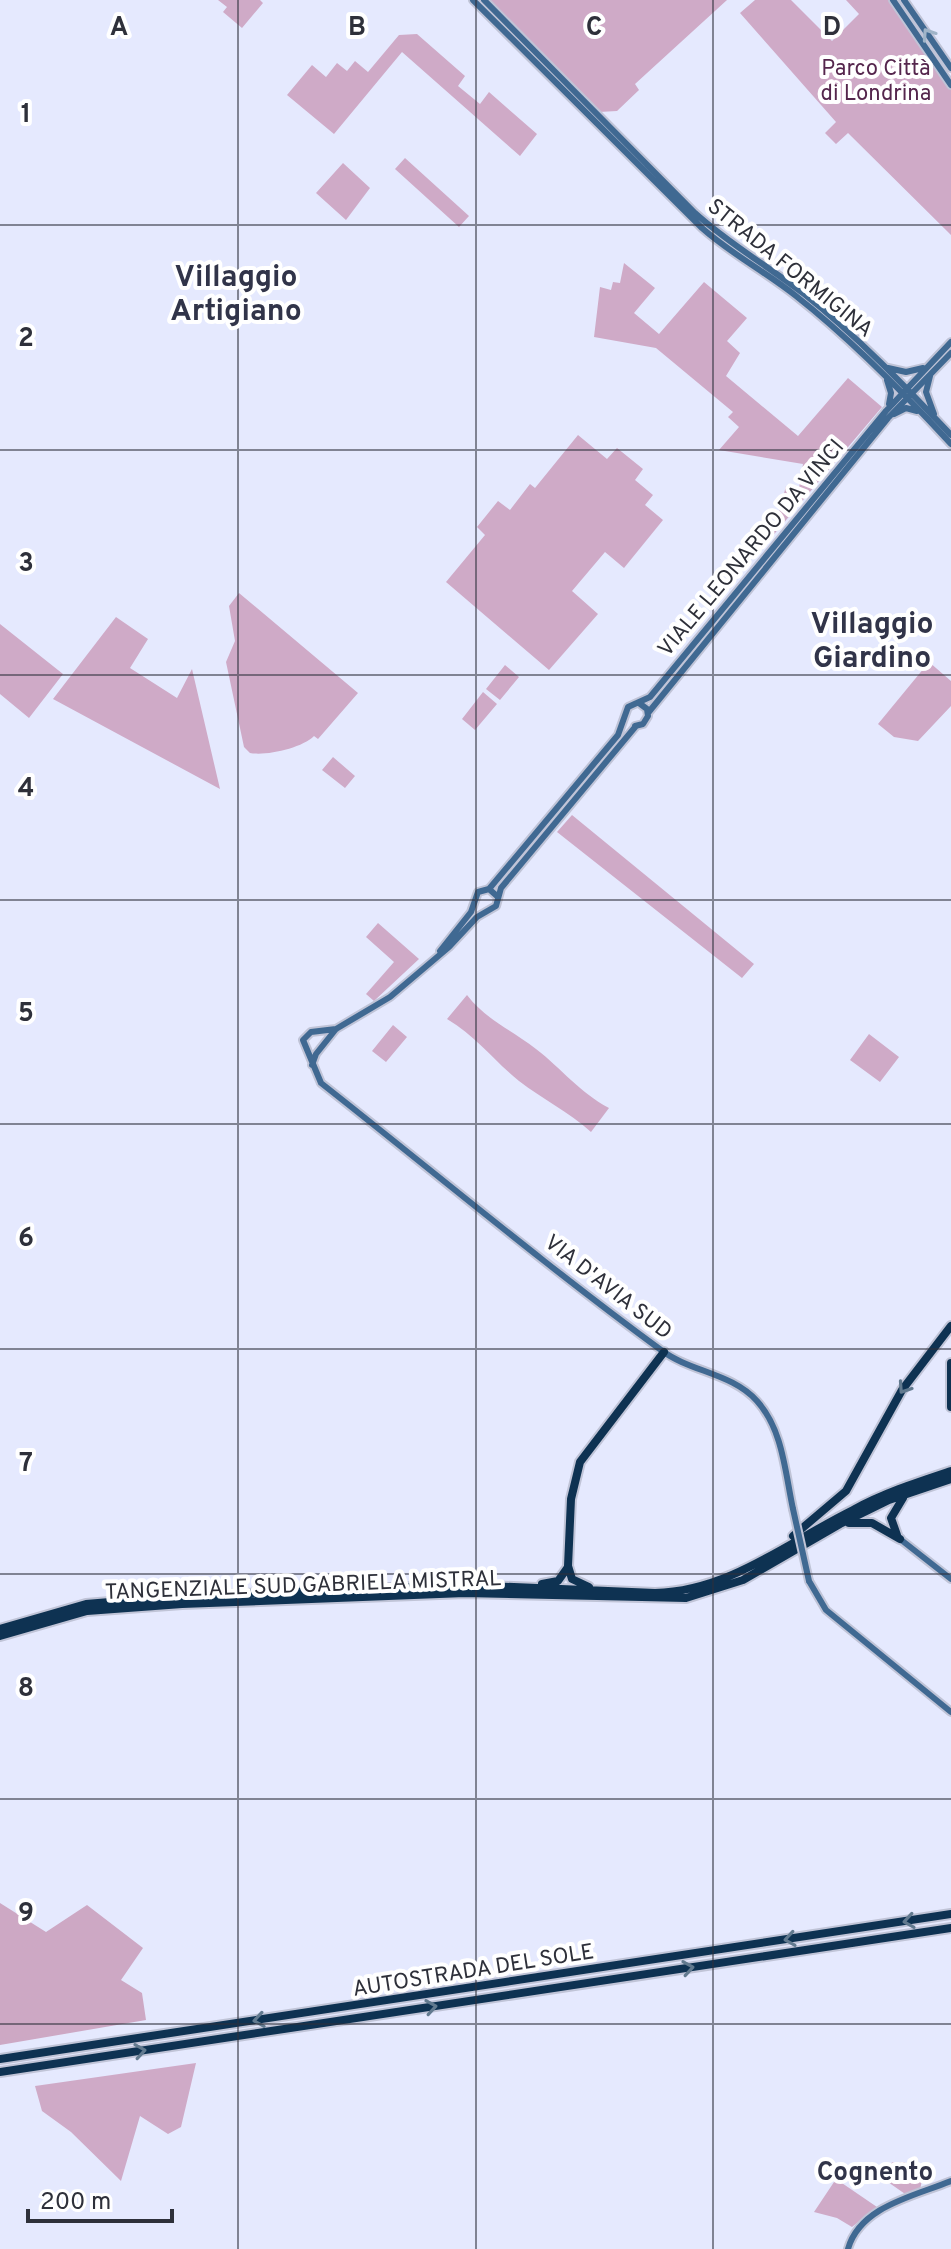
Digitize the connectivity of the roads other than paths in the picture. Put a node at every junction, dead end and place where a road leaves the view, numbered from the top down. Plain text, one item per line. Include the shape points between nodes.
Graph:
1 (473, 0) edge
2 (484, 0) edge
3 (893, 0) edge
4 (904, 0) edge
5 (951, 68) edge
6 (951, 85) edge
7 (607, 130) junction
8 (951, 342) edge
9 (951, 353) edge
10 (883, 370) junction
11 (929, 370) junction
12 (907, 392) junction
13 (922, 413) junction
14 (887, 414) junction
15 (935, 418) junction
16 (951, 435) edge
17 (951, 444) edge
18 (639, 703) junction
19 (648, 713) junction
20 (626, 719) junction
21 (636, 726) junction
22 (489, 889) junction
23 (498, 897) junction
24 (476, 902) junction
25 (486, 911) junction
26 (433, 959) junction
27 (336, 1029) junction
28 (319, 1034) junction
29 (324, 1043) junction
30 (307, 1052) junction
31 (316, 1054) junction
32 (312, 1065) junction
33 (951, 1326) edge
34 (664, 1352) junction
35 (951, 1363) edge
36 (951, 1407) edge
37 (951, 1471) edge
38 (951, 1479) edge
39 (909, 1493) junction
40 (840, 1524) junction
41 (900, 1539) junction
42 (791, 1548) junction
43 (757, 1564) junction
44 (568, 1566) junction
45 (951, 1579) edge
46 (488, 1586) junction
47 (625, 1592) junction
48 (364, 1593) junction
49 (309, 1595) junction
50 (3, 1627) edge
51 (0, 1636) edge
52 (951, 1712) edge
53 (951, 1914) edge
54 (951, 1928) edge
55 (0, 2059) edge
56 (0, 2072) edge
57 (951, 2181) edge
58 (848, 2249) edge

1 - 7 street
2 - 7 street
3 - 6 street
5 -> 4 street
7 - 10 street, STRADA FORMIGINA via 727,242 802,292
8 - 11 street
9 - 11 street
10 - 11 street
10 - 12 street, STRADA FORMIGINA
10 - 14 street via 891,393
11 - 12 street
11 - 15 street via 926,392
12 - 13 street, STRADA FORMIGINA
12 - 14 street
12 - 15 street, STRADA FORMIGINA
13 - 14 street via 906,408
13 - 17 street, STRADA FORMIGINA
14 - 18 street, VIALE LEONARDO DA VINCI via 650,697
14 - 19 street, VIALE LEONARDO DA VINCI
15 - 16 street, STRADA FORMIGINA
18 - 19 street
18 - 20 street via 628,707
19 - 21 street
20 - 21 street
20 - 22 street
21 - 23 street
22 - 23 street
22 - 24 street via 478,892
23 - 25 street via 496,906
24 - 25 street
24 - 26 street
25 - 26 street
26 - 27 street via 390,997
27 - 28 street
27 - 29 street
28 - 29 street
28 - 30 street via 304,1037
29 - 31 street
30 - 31 street
30 - 32 street, VIA D'AVIA SUD
31 - 32 street
32 - 34 street, VIA D'AVIA SUD via 321,1083
33 -> 43 highway via 902,1390 846,1491
34 - 44 highway via 580,1462 571,1499
34 - 52 street, VIA D'AVIA SUD, bridge via 731,1382 764,1409 778,1438 809,1581 826,1610
35 - 36 highway
37 - 42 highway via 885,1494
38 - 39 highway
39 - 40 highway
39 - 41 highway via 892,1511 892,1526
40 - 41 highway via 872,1523
40 - 42 highway
41 - 45 street
42 - 43 highway, TANGENZIALE SUD GABRIELA MISTRAL
42 - 48 highway, TANGENZIALE SUD GABRIELA MISTRAL via 732,1585 686,1598
43 - 47 highway, TANGENZIALE SUD GABRIELA MISTRAL via 684,1591
44 - 46 highway via 555,1583
44 - 47 highway via 578,1584
46 - 47 highway, TANGENZIALE SUD GABRIELA MISTRAL
46 - 48 highway, TANGENZIALE SUD GABRIELA MISTRAL
48 - 49 highway, TANGENZIALE SUD GABRIELA MISTRAL
49 - 50 highway, TANGENZIALE SUD GABRIELA MISTRAL via 86,1604
49 - 51 highway, TANGENZIALE SUD GABRIELA MISTRAL via 87,1611
53 -> 55 highway, AUTOSTRADA DEL SOLE
56 -> 54 highway, AUTOSTRADA DEL SOLE
57 - 58 street via 870,2217

